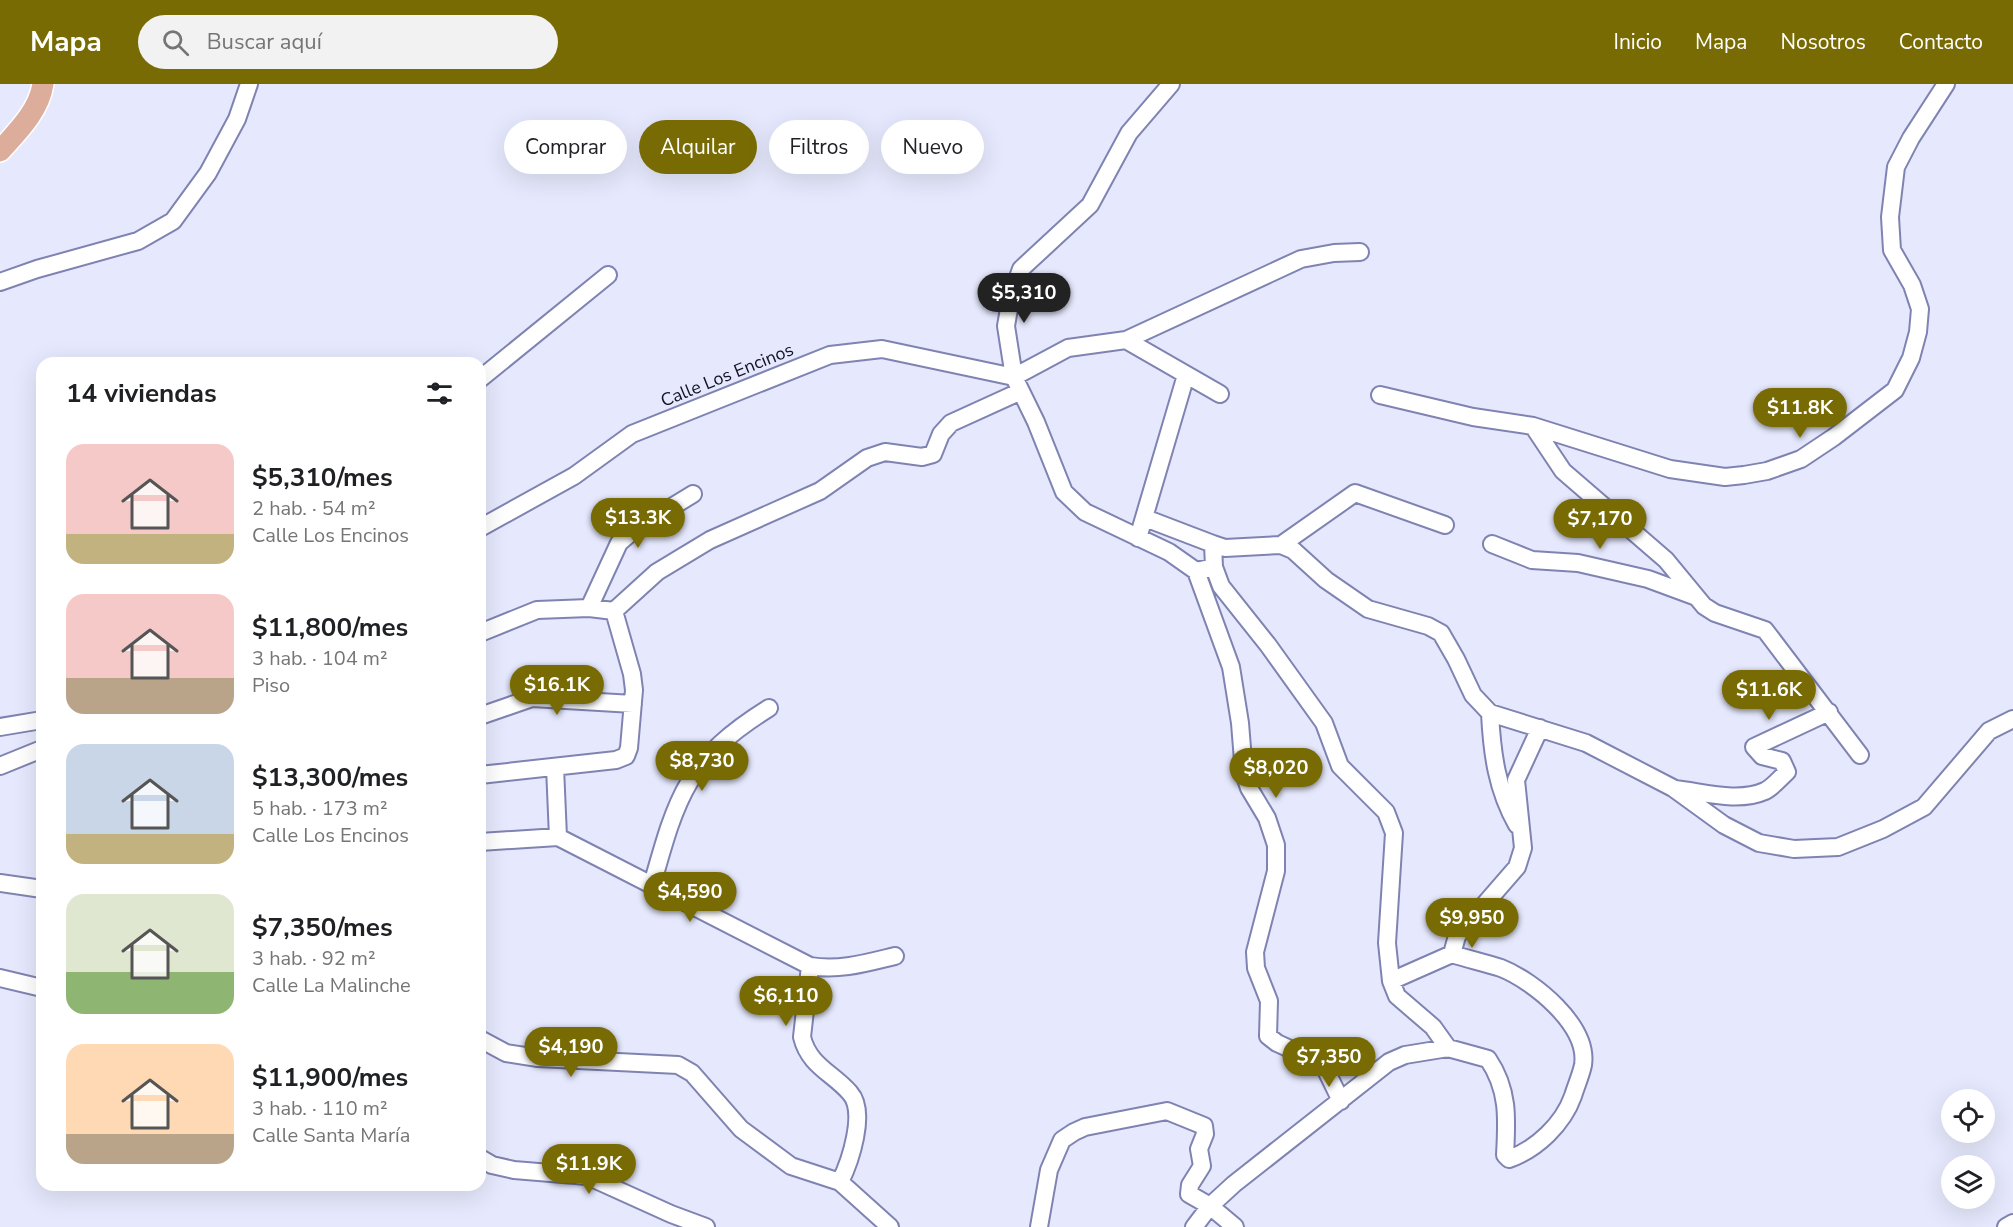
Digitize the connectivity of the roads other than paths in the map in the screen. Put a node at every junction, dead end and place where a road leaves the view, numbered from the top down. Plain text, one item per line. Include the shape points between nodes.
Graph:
1 (43, 84) edge
2 (249, 84) edge
3 (1171, 84) edge
4 (1946, 84) edge
5 (0, 152) edge
6 (1360, 252) dead end
7 (608, 275) dead end
8 (0, 282) edge
9 (1126, 340) junction
10 (486, 374) edge
11 (1186, 375) junction
12 (1016, 385) junction
13 (1220, 394) dead end
14 (1380, 395) dead end
15 (1533, 426) junction
16 (693, 494) dead end
17 (1145, 518) junction
18 (486, 525) edge
19 (1445, 525) dead end
20 (1138, 538) junction
21 (1213, 544) junction
22 (1492, 544) dead end
23 (1281, 545) junction
24 (1214, 567) junction
25 (1196, 571) junction
26 (1695, 596) junction
27 (589, 608) junction
28 (614, 611) junction
29 (486, 631) edge
30 (633, 704) junction
31 (769, 708) dead end
32 (1829, 712) junction
33 (486, 714) edge
34 (1491, 714) junction
35 (2013, 719) edge
36 (36, 721) edge
37 (0, 727) edge
38 (1540, 728) junction
39 (36, 751) edge
40 (1860, 755) dead end
41 (0, 766) edge
42 (555, 767) junction
43 (486, 774) edge
44 (1673, 788) junction
45 (1520, 831) junction
46 (558, 837) junction
47 (486, 842) edge
48 (0, 883) edge
49 (652, 885) junction
50 (36, 888) edge
51 (1452, 954) junction
52 (895, 956) dead end
53 (810, 966) junction
54 (0, 978) edge
55 (1391, 981) junction
56 (36, 987) edge
57 (486, 1042) edge
58 (1448, 1048) junction
59 (1341, 1101) junction
60 (486, 1162) edge
61 (840, 1182) junction
62 (1210, 1206) junction
63 (2013, 1223) edge
64 (706, 1227) edge
65 (890, 1227) edge
66 (1040, 1227) edge
67 (1194, 1227) edge
68 (1235, 1227) edge
69 (2006, 1227) edge

1 - 5 main road via 41,96 25,123
2 - 8 street via 237,119 208,173 173,221 138,241
3 - 12 street via 1129,133 1089,206 1021,269 1006,326
4 - 15 street via 1896,167 1890,217 1892,250 1912,285 1920,309 1911,358 1895,390 1801,459 1767,471 1725,477 1670,469
6 - 9 street via 1301,260
7 - 10 street
9 - 11 street
9 - 12 street via 1068,348
11 - 13 street
11 - 17 street
12 - 18 street, Calle Los Encinos via 882,349 830,355 632,434 574,476
12 - 20 street via 1036,422 1064,492 1085,512
12 - 28 street via 951,423 941,434 933,454 922,457 885,452 867,458 820,491 710,540 657,572
14 - 15 street via 1473,417
15 - 26 street via 1563,471 1641,536
16 - 27 street via 619,543
17 - 20 street
17 - 21 street
19 - 23 street via 1355,494
20 - 25 street
21 - 23 street via 1226,548
21 - 24 street
22 - 26 street via 1532,560 1578,563 1648,579
23 - 34 street via 1293,550 1326,580 1368,609 1441,633 1473,695
24 - 25 street
24 - 55 street via 1221,586 1324,723 1340,766 1386,812 1394,833 1387,934
25 - 59 street via 1231,667 1244,773 1276,845 1276,871 1255,952 1256,968 1269,1000 1268,1036 1323,1064
26 - 32 street via 1715,613 1765,630
27 - 28 street
27 - 29 street via 537,610
28 - 30 street via 632,674
30 - 33 street via 532,699
30 - 42 street via 626,756
31 - 49 street via 715,747 685,787 671,818
32 - 40 street
32 - 44 street via 1754,747 1762,756 1782,761 1787,772 1767,790 1732,796
34 - 38 street
34 - 45 street via 1498,782 1503,802
35 - 44 street via 1989,731 1924,807 1838,847 1794,849 1760,843 1724,825
36 - 37 street
38 - 44 street via 1586,742
38 - 45 street via 1516,780
39 - 41 street
42 - 43 street
42 - 46 street
45 - 51 street via 1523,848 1516,867 1457,936
46 - 47 street
46 - 49 street
48 - 50 street
49 - 53 street
51 - 55 street
51 - 58 street via 1503,969 1531,985 1559,1009 1579,1035 1583,1064 1569,1108 1550,1134 1506,1158 1507,1117 1499,1075 1488,1059
52 - 53 street via 846,968
53 - 61 street via 802,1037 805,1049 811,1059 851,1093 856,1104 856,1133
54 - 56 street
55 - 58 street via 1397,996 1433,1027
57 - 61 street via 506,1053 537,1058 678,1065 692,1073 741,1129 791,1166
58 - 59 street via 1405,1055 1389,1062
59 - 62 street
60 - 64 street via 514,1170 587,1176
61 - 65 street
62 - 66 street via 1188,1190 1202,1166 1199,1149 1204,1126 1167,1112 1085,1127 1062,1140 1049,1170
62 - 67 street
62 - 68 street
63 - 69 street

